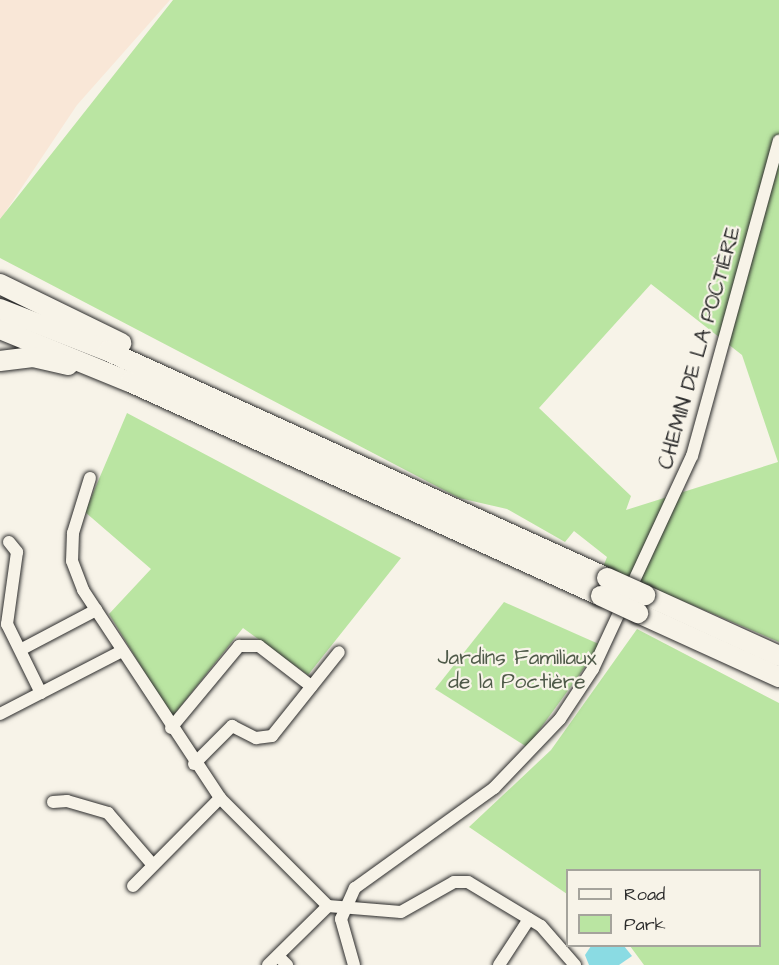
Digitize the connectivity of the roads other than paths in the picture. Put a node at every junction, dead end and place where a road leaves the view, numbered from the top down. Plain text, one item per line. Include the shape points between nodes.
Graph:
1 (779, 141) edge
2 (0, 284) edge
3 (0, 309) edge
4 (0, 329) edge
5 (0, 361) edge
6 (130, 382) junction
7 (254, 418) junction
8 (90, 478) dead end
9 (9, 542) dead end
10 (604, 587) junction
11 (641, 604) junction
12 (96, 610) junction
13 (22, 649) junction
14 (122, 651) junction
15 (339, 652) dead end
16 (779, 656) edge
17 (779, 676) edge
18 (311, 686) junction
19 (41, 693) junction
20 (0, 714) edge
21 (171, 728) junction
22 (194, 764) junction
23 (220, 798) junction
24 (53, 802) dead end
25 (152, 864) junction
26 (132, 886) dead end
27 (328, 906) junction
28 (343, 910) junction
29 (529, 919) junction
30 (282, 960) edge
31 (268, 965) edge
32 (354, 965) edge
33 (499, 965) edge
34 (575, 965) edge

1 - 28 street, CHEMIN DE LA POCTIÈRE via 692,456 603,649 560,719 467,811 366,876
2 - 7 highway via 170,367
3 - 7 highway via 108,351
4 - 6 highway
5 - 6 highway via 33,357
6 - 10 highway
7 - 10 highway
8 - 12 street via 73,533 72,561
9 - 13 street via 17,552 7,624
10 - 11 highway, bridge
11 - 16 highway
11 - 17 highway
12 - 13 street
12 - 14 street
13 - 19 street
14 - 19 street
14 - 21 street
15 - 18 street
18 - 21 street via 259,646 239,646
18 - 22 street via 272,736 256,738 232,726
19 - 20 street
21 - 22 street
22 - 23 street
23 - 25 street
23 - 27 street
24 - 25 street via 67,801 108,813
25 - 26 street
27 - 28 street
27 - 30 street
28 - 29 street via 409,910 462,880
28 - 32 street via 341,930
29 - 33 street
29 - 34 street via 546,931
30 - 31 street

